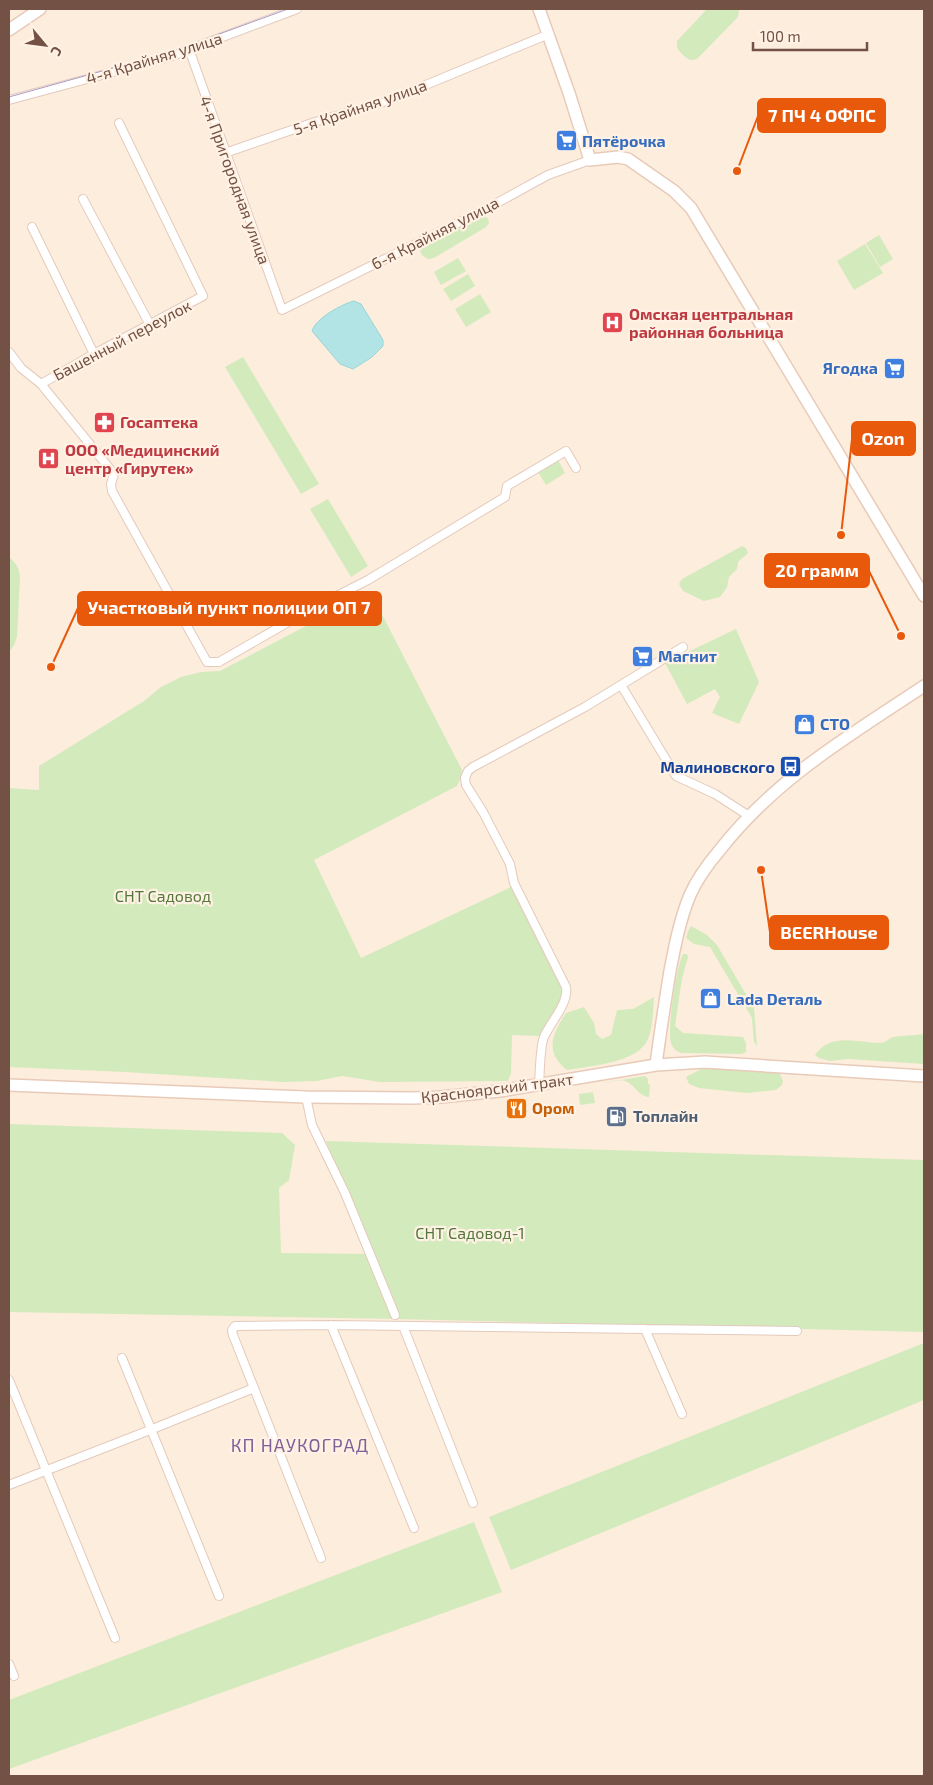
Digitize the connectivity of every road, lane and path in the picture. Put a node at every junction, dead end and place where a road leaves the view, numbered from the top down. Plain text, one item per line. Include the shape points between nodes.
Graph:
1 (40, 9) edge
2 (297, 9) edge
3 (540, 9) edge
4 (9, 30) edge
5 (549, 34) junction
6 (189, 49) junction
7 (9, 100) edge
8 (119, 123) dead end
9 (225, 153) junction
10 (590, 160) junction
11 (83, 199) dead end
12 (32, 227) dead end
13 (282, 310) joint
14 (150, 325) junction
15 (9, 352) edge
16 (94, 354) junction
17 (41, 384) junction
18 (576, 468) dead end
19 (924, 596) edge
20 (683, 647) dead end
21 (621, 685) junction
22 (924, 686) edge
23 (749, 816) junction
24 (656, 1065) junction
25 (924, 1076) edge
26 (9, 1084) edge
27 (539, 1084) junction
28 (306, 1097) junction
29 (395, 1315) dead end
30 (331, 1325) junction
31 (403, 1326) junction
32 (646, 1329) junction
33 (797, 1331) dead end
34 (122, 1358) dead end
35 (9, 1380) edge
36 (254, 1388) junction
37 (682, 1414) dead end
38 (150, 1430) junction
39 (45, 1470) junction
40 (9, 1485) edge
41 (473, 1504) dead end
42 (414, 1528) dead end
43 (321, 1558) dead end
44 (219, 1596) dead end
45 (115, 1638) dead end
46 (9, 1664) edge
47 (14, 1676) dead end

1 - 4 main road
2 - 6 street, 4-я Крайняя улица
3 - 5 main road
5 - 9 street, 5-я Крайняя улица via 387,101
5 - 10 main road
6 - 7 street, 4-я Крайняя улица
6 - 9 street, 4-я Пригородная улица
8 - 14 street, Башенный переулок via 203,296
9 - 13 street, 4-я Пригородная улица
10 - 13 street, 6-я Крайняя улица via 548,174
10 - 19 main road via 628,159 679,195 691,208
11 - 14 street
12 - 16 street
14 - 16 street, Башенный переулок
15 - 17 street via 21,368
16 - 17 street, Башенный переулок
17 - 18 street via 114,474 112,490 207,662 219,662 368,580 505,498 508,486 566,451
20 - 21 street
21 - 23 street via 676,776 715,794
21 - 27 street via 473,766 465,778 510,864 514,883 566,987 567,992 556,1017 543,1039
22 - 23 main road via 813,760
23 - 24 main road via 706,868 687,902 675,946
24 - 25 main road, Красноярский тракт via 704,1062
24 - 27 main road, Красноярский тракт
26 - 28 main road, Красноярский тракт
27 - 28 main road, Красноярский тракт via 441,1097
28 - 29 street via 312,1124 345,1193
30 - 31 street
30 - 36 street via 234,1326 233,1335
30 - 42 street
31 - 32 street
31 - 41 street
32 - 33 street
32 - 37 street
34 - 38 street
35 - 39 street
36 - 38 street
36 - 43 street
38 - 39 street
38 - 44 street
39 - 40 street
39 - 45 street
46 - 47 street

